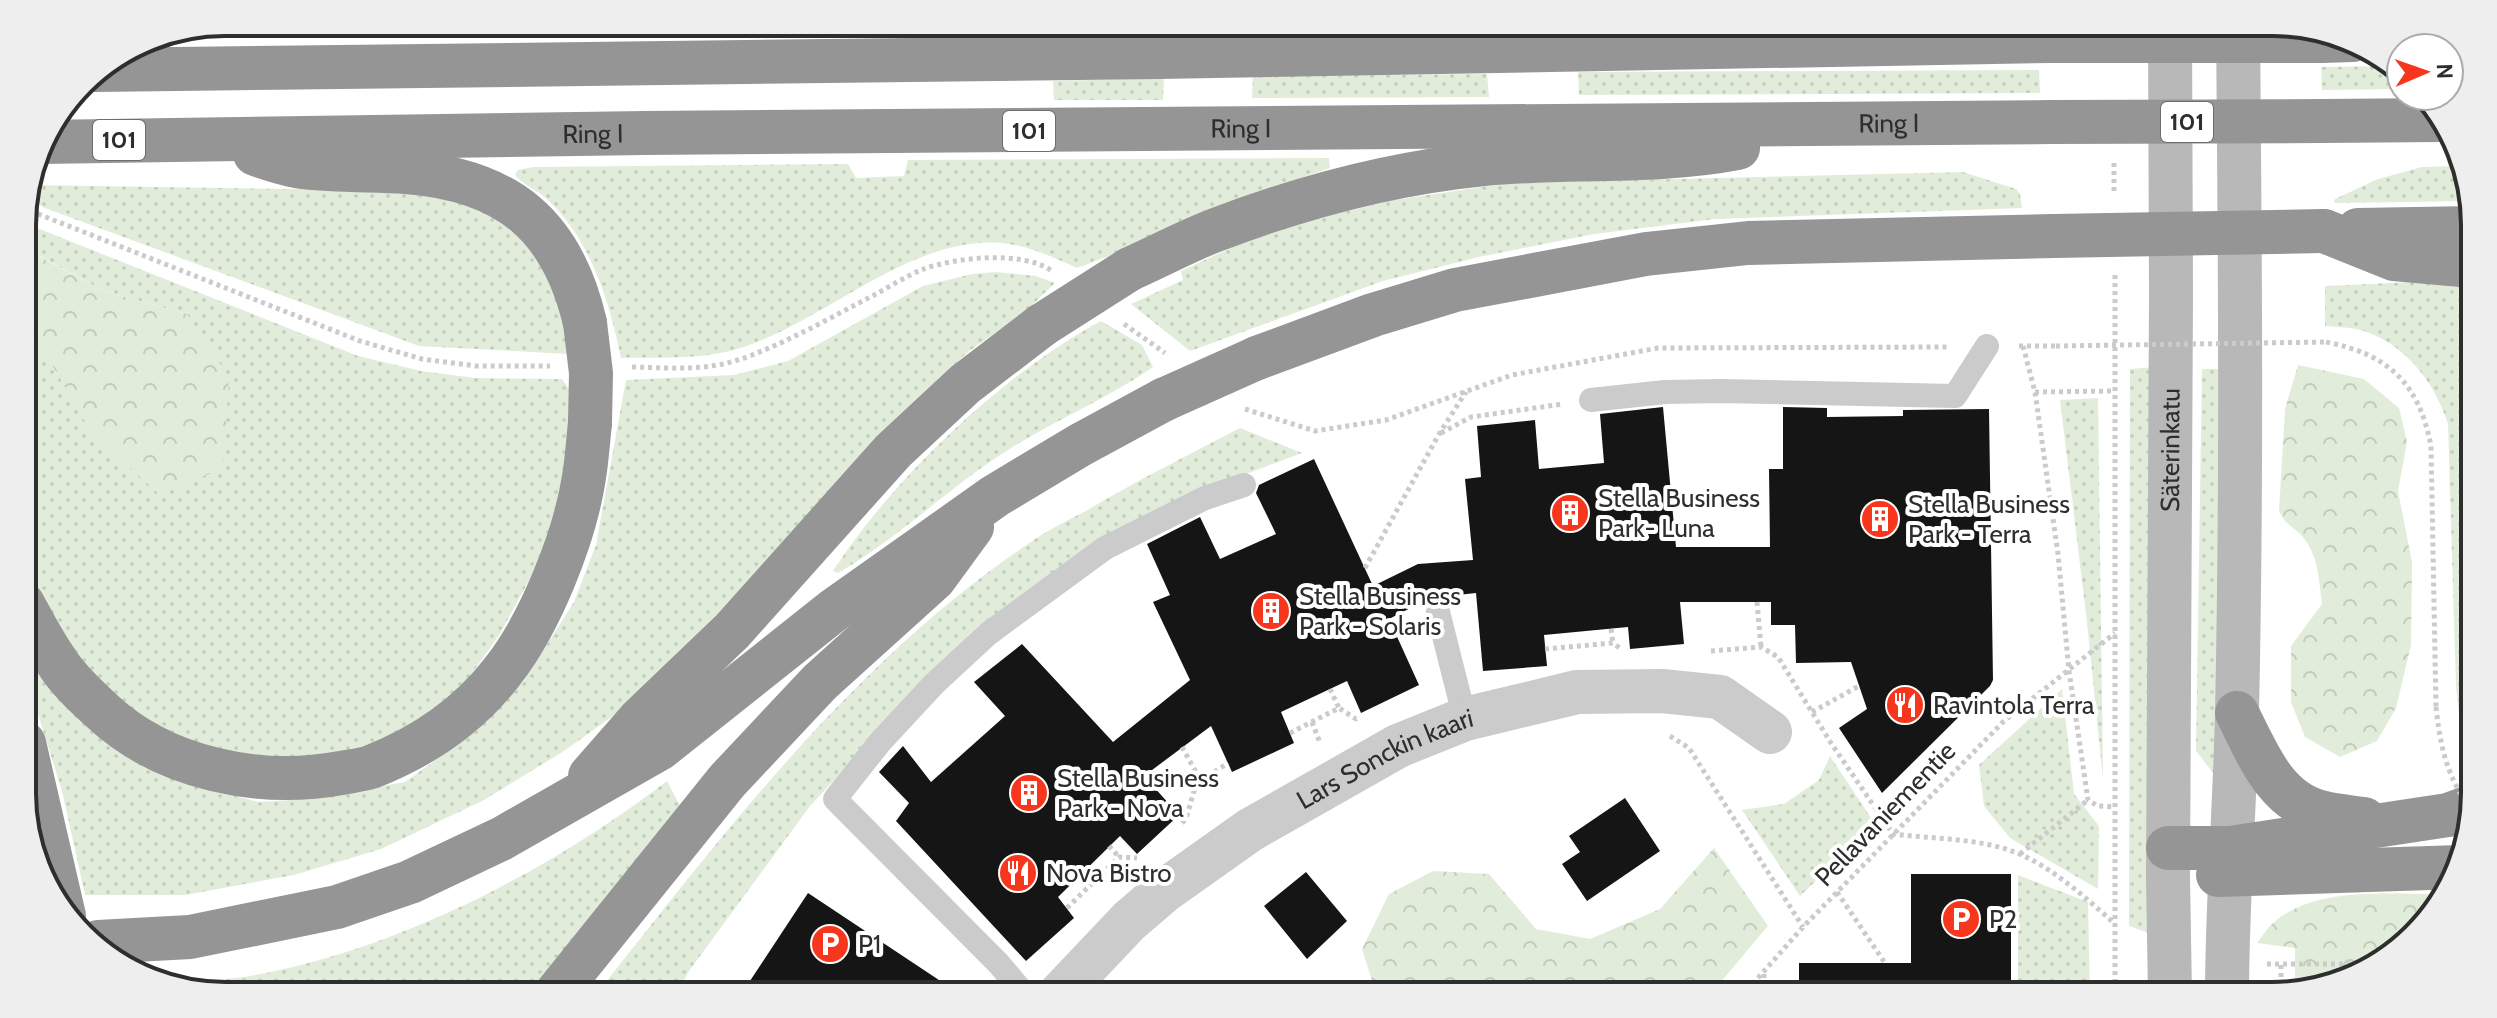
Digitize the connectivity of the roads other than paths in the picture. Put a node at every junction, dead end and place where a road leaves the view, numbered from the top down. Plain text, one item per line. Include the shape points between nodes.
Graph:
1 (2016, 36) edge
2 (2170, 36) edge
3 (2238, 36) edge
4 (2051, 41) junction
5 (2313, 41) edge
6 (118, 70) edge
7 (2429, 120) edge
8 (1863, 125) junction
9 (196, 138) junction
10 (56, 142) edge
11 (2461, 228) edge
12 (2324, 231) junction
13 (2461, 265) edge
14 (1987, 346) dead end
15 (1591, 400) road end
16 (1244, 485) dead end
17 (995, 496) junction
18 (1438, 612) dead end
19 (36, 627) edge
20 (2237, 713) junction
21 (1465, 719) junction
22 (1770, 732) dead end
23 (36, 795) edge
24 (567, 802) junction
25 (2460, 812) edge
26 (2398, 823) junction
27 (2229, 861) junction
28 (2168, 862) junction
29 (2446, 867) edge
30 (53, 870) edge
31 (109, 941) edge
32 (565, 982) edge
33 (1014, 982) edge
34 (1071, 982) edge
35 (2170, 982) edge
36 (2227, 982) edge

1 - 4 highway
2 - 28 main road, Säterinkatu
3 - 20 main road
4 - 5 highway, bridge
4 - 6 highway
7 - 8 highway, Ring I / 101, bridge
8 - 9 highway, Ring I / 101
8 - 24 highway, bridge via 1701,155 1430,171 1317,196 1212,232 1130,269 1042,325 965,384 893,451 732,631 639,720
9 - 10 highway, Ring I / 101
9 - 19 highway, bridge via 300,167 437,176 491,190 544,231 579,296 591,373 584,480 567,542 541,609 503,671 461,716 420,745 368,768 316,778 260,778 206,767 152,747 104,713 58,665
11 - 12 highway
12 - 13 highway via 2394,259
12 - 17 highway, bridge via 1748,243 1646,254 1455,290 1257,358 1163,400
14 - 15 lane via 1955,396 1722,391
16 - 33 lane via 1205,498 1105,548 988,634 913,707 835,799
17 - 24 highway via 834,610 659,749
17 - 32 highway via 934,579 820,682 727,781
18 - 21 lane
20 - 26 highway via 2284,794 2318,812
20 - 27 main road
21 - 22 street, Lars Sonckin kaari via 1577,692 1662,691 1720,697
21 - 34 street, Lars Sonckin kaari via 1398,746 1250,830 1164,891
23 - 30 highway
24 - 31 highway via 410,882 337,907 190,937
25 - 26 highway
26 - 27 highway
27 - 28 highway
27 - 29 highway
27 - 36 main road
28 - 35 main road, Säterinkatu

